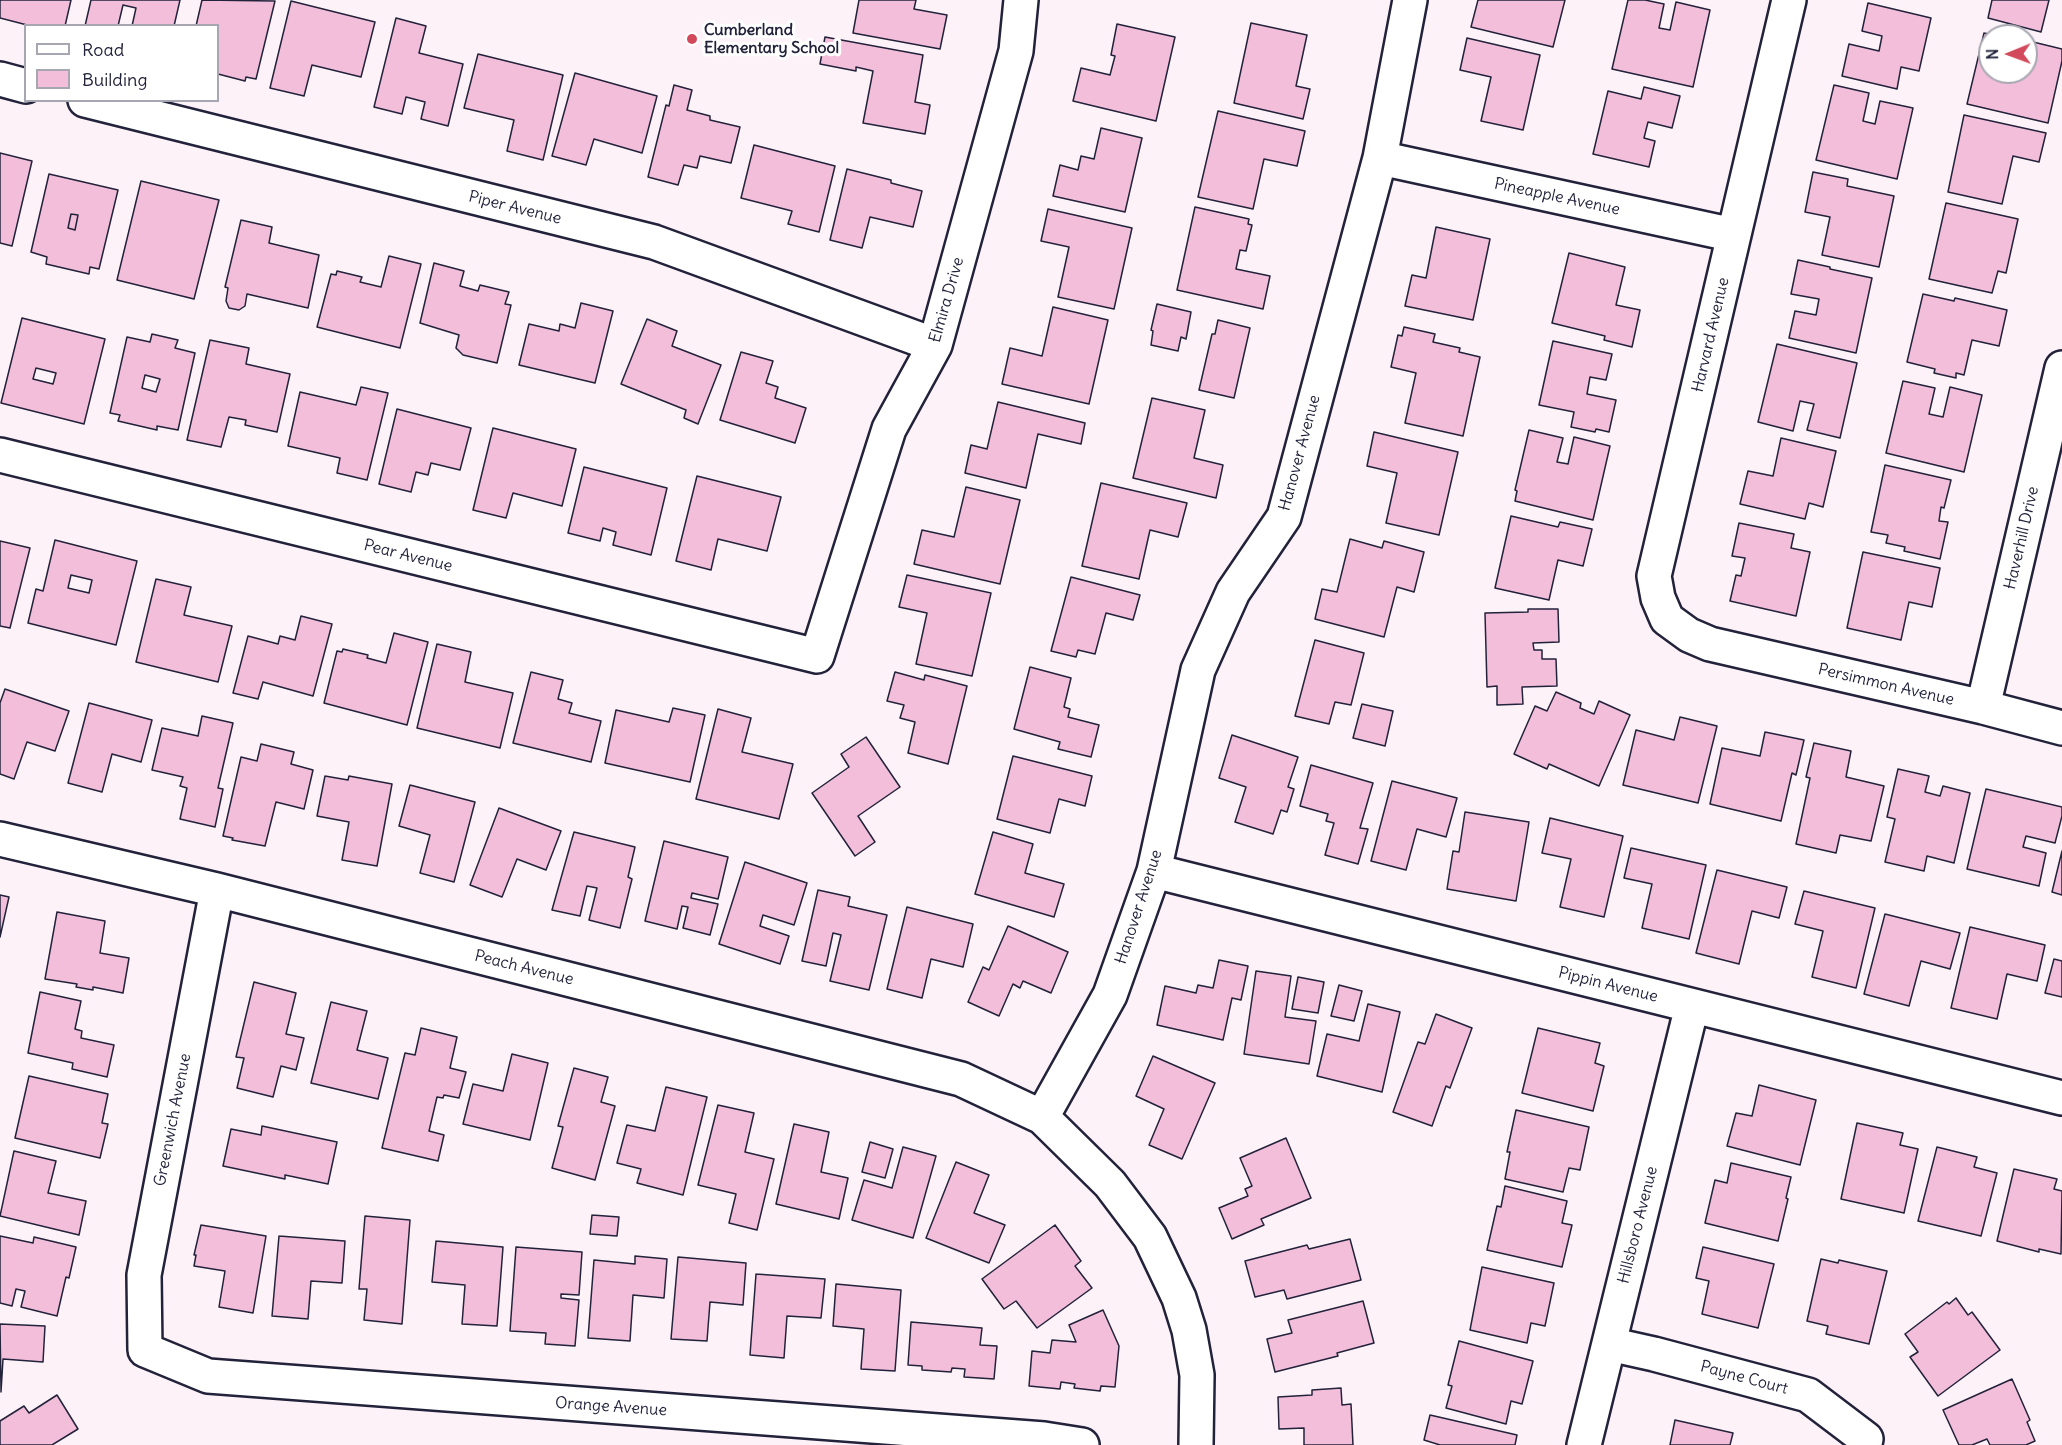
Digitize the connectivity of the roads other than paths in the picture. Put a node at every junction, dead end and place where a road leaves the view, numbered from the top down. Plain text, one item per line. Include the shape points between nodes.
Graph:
1 (1021, 0) edge
2 (1410, 0) edge
3 (1789, 0) edge
4 (0, 79) edge
5 (24, 85) edge
6 (93, 102) edge
7 (1380, 158) junction
8 (1734, 235) junction
9 (935, 345) junction
10 (2062, 368) edge
11 (0, 455) edge
12 (1710, 644) joint
13 (817, 656) joint
14 (1983, 707) junction
15 (2062, 728) edge
16 (0, 839) edge
17 (1154, 871) junction
18 (217, 890) junction
19 (1692, 1006) junction
20 (2062, 1098) edge
21 (1042, 1117) junction
22 (1609, 1344) junction
23 (146, 1350) joint
24 (1866, 1439) dead end
25 (1082, 1445) edge
26 (1196, 1445) edge
27 (1584, 1445) edge

1 - 9 street, Elmira Drive via 1016,51
2 - 7 street, Hanover Avenue
3 - 8 street, Harvard Avenue
4 - 5 street
6 - 9 street, Piper Avenue via 654,242
7 - 8 street, Pineapple Avenue
7 - 17 street, Hanover Avenue via 1284,517 1233,592 1198,670
8 - 12 street, Harvard Avenue via 1654,576 1667,619
9 - 13 street, Elmira Drive via 889,429
10 - 14 street, Haverhill Drive
11 - 13 street, Pear Avenue
12 - 14 street, Persimmon Avenue
14 - 15 street, Persimmon Avenue
16 - 18 street, Peach Avenue
17 - 19 street, Pippin Avenue
17 - 21 street, Hanover Avenue via 1110,995
18 - 21 street, Peach Avenue via 961,1079
18 - 23 street, Greenwich Avenue via 144,1275
19 - 20 street, Pippin Avenue
19 - 22 street, Hillsboro Avenue
21 - 26 street, Peach Avenue via 1110,1184 1150,1237 1179,1298 1197,1375
22 - 24 street, Payne Court via 1808,1395
22 - 27 street, Hillsboro Avenue
23 - 25 street, Orange Avenue via 208,1376

